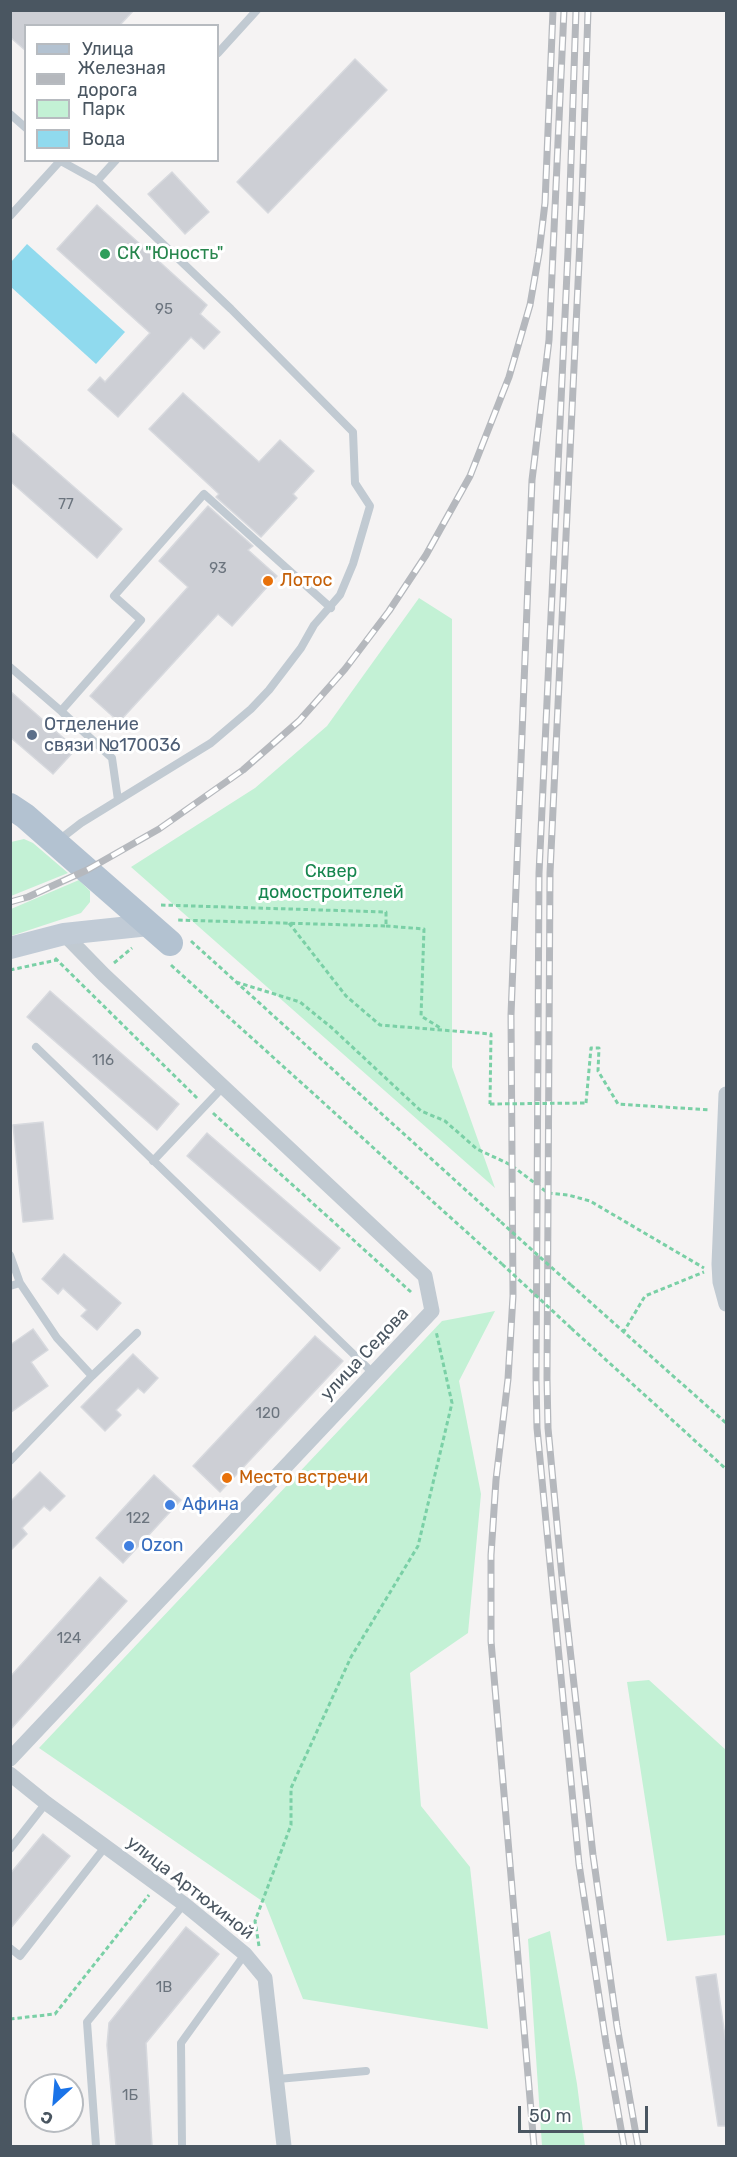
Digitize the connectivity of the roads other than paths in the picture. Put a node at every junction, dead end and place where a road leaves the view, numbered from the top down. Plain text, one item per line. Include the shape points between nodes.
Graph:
1 (257, 10) edge
2 (219, 52) edge
3 (10, 114) edge
4 (24, 126) edge
5 (59, 162) edge
6 (62, 162) edge
7 (114, 162) edge
8 (97, 181) junction
9 (10, 216) edge
10 (331, 608) junction
11 (10, 667) edge
12 (61, 711) junction
13 (118, 800) junction
14 (14, 812) edge
15 (55, 842) junction
16 (64, 934) junction
17 (163, 934) joint
18 (10, 948) edge
19 (36, 1047) dead end
20 (223, 1087) junction
21 (726, 1094) edge
22 (726, 1111) edge
23 (153, 1161) junction
24 (723, 1250) edge
25 (10, 1255) edge
26 (20, 1283) junction
27 (10, 1286) edge
28 (726, 1304) edge
29 (136, 1333) dead end
30 (374, 1374) junction
31 (92, 1376) junction
32 (10, 1461) edge
33 (10, 1759) edge
34 (10, 1774) edge
35 (46, 1803) junction
36 (105, 1847) junction
37 (10, 1849) edge
38 (184, 1904) junction
39 (10, 1948) edge
40 (245, 1954) junction
41 (366, 2071) dead end
42 (278, 2079) junction
43 (96, 2146) edge
44 (182, 2146) edge
45 (284, 2146) edge

1 - 2 lane
3 - 4 lane
5 - 9 lane
6 - 8 lane
7 - 8 lane
8 - 10 lane via 353,432 355,483 370,506 353,564
10 - 12 lane via 204,494 114,596 141,620
10 - 13 lane via 314,625 269,690 238,721 211,743
11 - 12 lane
12 - 13 lane via 112,758
13 - 15 lane
14 - 15 main road
15 - 17 main road
16 - 17 street
16 - 18 street
16 - 20 street, улица Седова
19 - 23 lane
20 - 23 lane
20 - 30 street, улица Седова via 425,1276 432,1311
21 - 22 street
22 - 24 street
23 - 30 lane
24 - 28 street via 719,1273
25 - 26 lane
26 - 27 lane
26 - 31 lane via 57,1338
29 - 31 lane
30 - 33 street, улица Седова
31 - 32 lane
34 - 35 street, улица Артюхиной
35 - 36 street, улица Артюхиной
35 - 37 lane
36 - 38 street, улица Артюхиной
36 - 39 lane via 20,1956
38 - 40 street, улица Артюхиной
38 - 43 lane via 87,2022
40 - 42 street, улица Артюхиной via 265,1978
40 - 44 lane via 181,2043
41 - 42 lane
42 - 45 street

